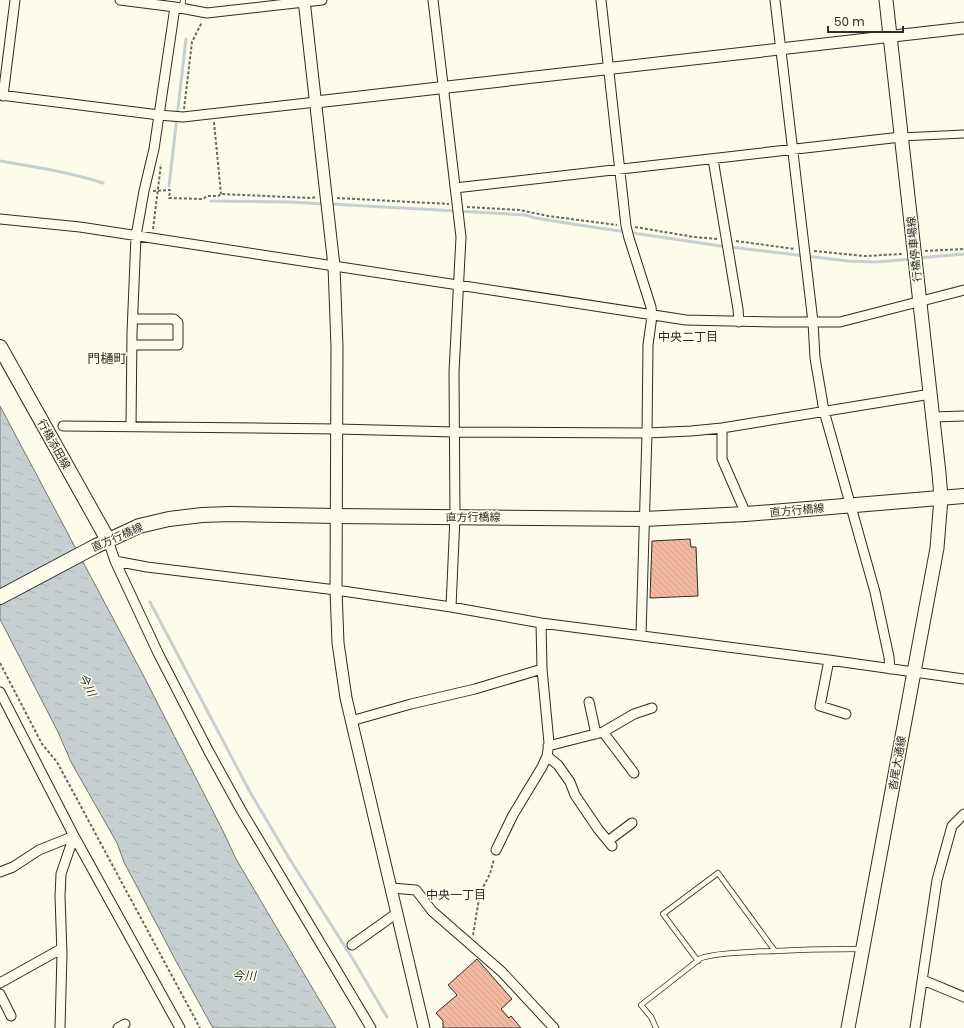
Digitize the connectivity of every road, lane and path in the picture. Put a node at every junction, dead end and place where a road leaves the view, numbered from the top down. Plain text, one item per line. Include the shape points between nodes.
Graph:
1 (15, 0) edge
2 (124, 0) edge
3 (322, 0) edge
4 (433, 0) edge
5 (601, 0) edge
6 (775, 0) edge
7 (886, 0) edge
8 (305, 1) edge
9 (180, 5) edge
10 (207, 13) junction
11 (964, 28) edge
12 (890, 37) junction
13 (781, 49) junction
14 (608, 69) junction
15 (442, 88) junction
16 (2, 95) edge
17 (316, 102) junction
18 (213, 113) junction
19 (159, 115) junction
20 (183, 117) junction
21 (964, 134) edge
22 (902, 137) junction
23 (793, 149) junction
24 (713, 158) junction
25 (620, 169) junction
26 (455, 188) junction
27 (144, 190) junction
28 (221, 194) junction
29 (327, 198) junction
30 (457, 205) junction
31 (0, 219) edge
32 (626, 226) junction
33 (136, 236) junction
34 (726, 240) junction
35 (964, 249) edge
36 (804, 250) junction
37 (914, 252) junction
38 (334, 266) junction
39 (457, 286) junction
40 (964, 290) edge
41 (920, 301) junction
42 (652, 316) junction
43 (133, 319) junction
44 (739, 322) junction
45 (813, 322) junction
46 (132, 345) junction
47 (0, 347) edge
48 (931, 394) junction
49 (824, 411) junction
50 (964, 416) edge
51 (934, 417) junction
52 (63, 426) dead end
53 (131, 426) junction
54 (722, 428) junction
55 (337, 429) junction
56 (455, 432) junction
57 (647, 433) junction
58 (964, 496) edge
59 (941, 498) junction
60 (851, 506) junction
61 (746, 514) junction
62 (336, 516) junction
63 (455, 517) junction
64 (644, 519) junction
65 (102, 543) junction
66 (115, 561) junction
67 (336, 590) junction
68 (0, 597) edge
69 (451, 607) junction
70 (541, 623) junction
71 (641, 635) junction
72 (829, 660) junction
73 (0, 663) edge
74 (542, 669) junction
75 (890, 669) junction
76 (913, 673) junction
77 (964, 679) edge
78 (0, 692) edge
79 (589, 702) dead end
80 (652, 708) dead end
81 (846, 714) dead end
82 (351, 722) junction
83 (600, 733) junction
84 (548, 746) junction
85 (547, 756) junction
86 (634, 773) dead end
87 (964, 814) edge
88 (632, 823) dead end
89 (74, 836) junction
90 (496, 850) joint
91 (0, 872) edge
92 (391, 888) junction
93 (397, 913) junction
94 (471, 944) junction
95 (352, 945) dead end
96 (863, 948) junction
97 (61, 949) junction
98 (775, 951) junction
99 (698, 961) junction
100 (923, 980) junction
101 (0, 983) edge
102 (0, 994) edge
103 (964, 997) edge
104 (11, 1016) dead end
105 (60, 1028) edge
106 (180, 1028) edge
107 (200, 1028) edge
108 (371, 1028) edge
109 (424, 1028) edge
110 (554, 1028) edge
111 (656, 1028) edge
112 (848, 1028) edge
113 (915, 1028) edge

1 - 16 street
2 - 9 street
3 - 8 street
4 - 15 street
5 - 14 street
6 - 13 street
7 - 12 main road, 行橋停車場線
8 - 10 street
8 - 17 street
9 - 10 street
9 - 19 street
10 - 20 path via 192,42
11 - 12 street
12 - 13 street
12 - 22 main road, 行橋停車場線
13 - 14 street
13 - 23 street
14 - 15 street
14 - 25 street
15 - 17 street
15 - 26 street
16 - 19 street
17 - 18 street
17 - 29 street
18 - 20 street
18 - 28 path
19 - 20 street
19 - 27 street
21 - 22 street
22 - 23 street
22 - 37 main road, 行橋停車場線
23 - 24 street
23 - 36 street
24 - 25 street
24 - 34 street
25 - 26 street
25 - 32 street
26 - 30 street
27 - 28 path via 170,190 169,198 203,199
27 - 33 street
28 - 29 path
29 - 30 path
29 - 38 street
30 - 32 path via 520,210
30 - 39 street via 460,237
31 - 33 street via 80,226
32 - 34 path
32 - 42 street
33 - 38 street
33 - 43 street
34 - 36 path
34 - 44 street
35 - 37 path
36 - 37 path via 866,256
36 - 45 street
37 - 41 main road, 行橋停車場線
38 - 39 street
38 - 55 street
39 - 42 street
39 - 56 street
40 - 41 street
41 - 45 street via 840,322
41 - 48 main road, 行橋停車場線
42 - 44 street
42 - 57 street via 648,344
43 - 46 street
43 - 46 street via 174,319 178,323 178,345
44 - 45 street
45 - 49 street via 815,358
46 - 53 street
47 - 65 main road, 行橋添田線
48 - 49 street
48 - 51 main road, 行橋停車場線
49 - 54 street
49 - 60 street
50 - 51 street
51 - 59 main road, 行橋停車場線
52 - 53 street
53 - 55 street
54 - 57 street
54 - 61 street via 722,459
55 - 56 street
55 - 62 street
56 - 57 street
56 - 63 street
57 - 64 street
58 - 59 main road, 直方行橋線
59 - 60 main road, 直方行橋線
59 - 76 main road, 沓尾大通線 via 937,548
60 - 61 main road, 直方行橋線
60 - 75 street via 875,592
61 - 64 main road, 直方行橋線
62 - 63 main road, 直方行橋線
62 - 65 main road, 直方行橋線 via 202,515 139,526
62 - 67 street
63 - 64 main road, 直方行橋線
63 - 69 street
64 - 71 street
65 - 66 street
65 - 68 main road, 直方行橋線
66 - 67 street
66 - 108 street via 158,652 232,794
67 - 69 street
67 - 82 street via 338,643
69 - 70 street
70 - 71 street
70 - 74 street
71 - 72 street
72 - 75 street
72 - 81 street via 820,706
73 - 107 path via 42,744 57,762
74 - 82 street
74 - 84 street
75 - 76 street
76 - 77 street
76 - 96 main road, 沓尾大通線
78 - 89 street
79 - 83 street
80 - 83 street via 634,714
82 - 92 street
83 - 84 street
83 - 86 street
84 - 85 street
85 - 88 street via 558,765 570,782 575,796 610,844
85 - 90 street
87 - 100 street via 952,826 937,880
89 - 91 street via 39,850 13,867
89 - 97 street via 61,874
89 - 106 street
90 - 94 path via 490,874 480,893
92 - 93 street
92 - 94 street via 416,890 432,911
93 - 95 street
93 - 109 street
94 - 110 street via 502,972
96 - 98 lane
96 - 112 main road, 沓尾大通線
97 - 101 street
97 - 105 street
98 - 99 lane via 721,954
98 - 99 lane via 718,873 663,914
99 - 111 lane via 641,1005
100 - 103 street
100 - 113 street
102 - 104 street

